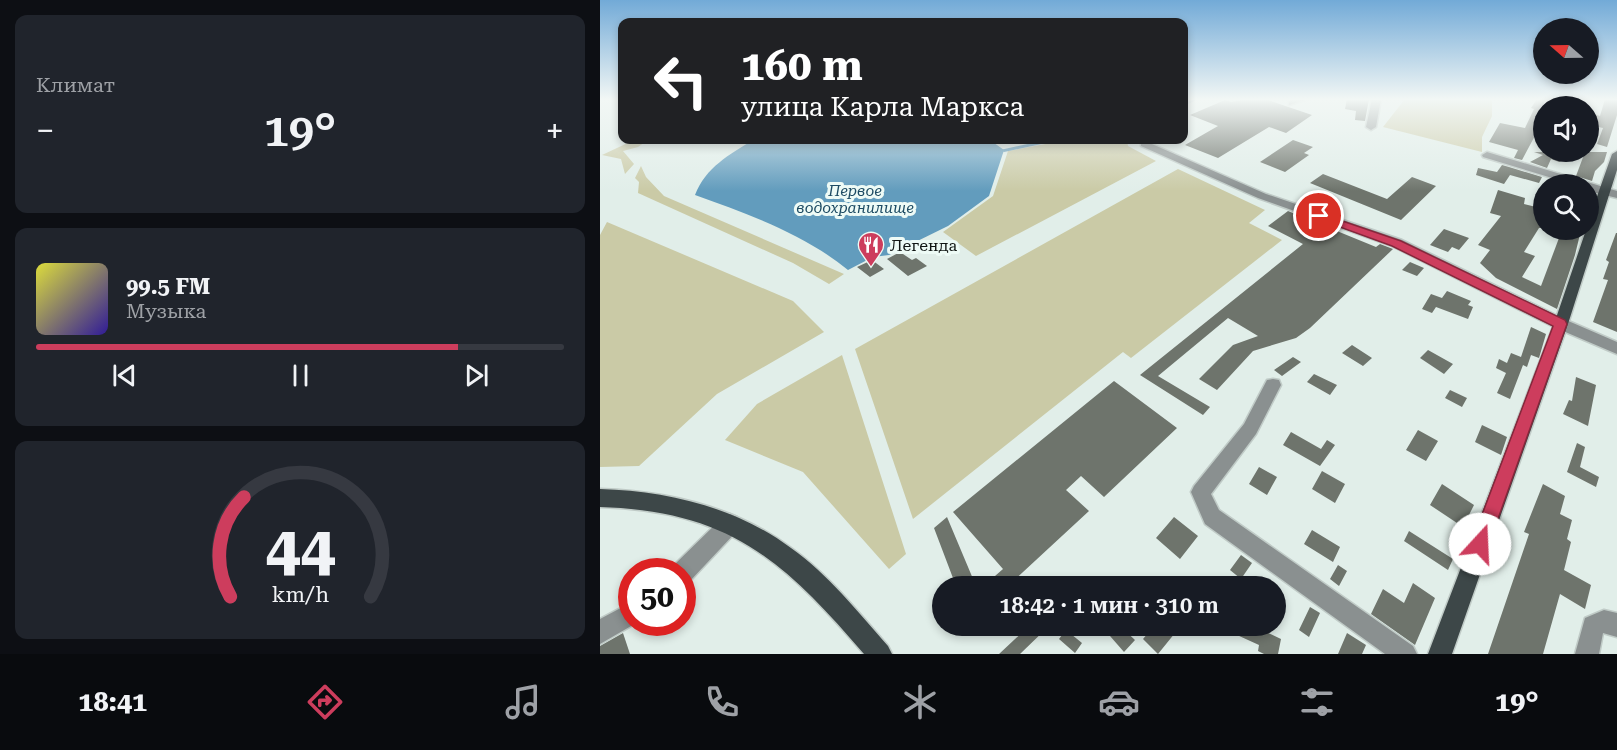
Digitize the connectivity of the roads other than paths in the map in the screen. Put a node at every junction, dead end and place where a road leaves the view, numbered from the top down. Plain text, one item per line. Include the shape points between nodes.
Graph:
1 (1144, 144) dead end
2 (1617, 154) edge
3 (1487, 155) dead end
4 (1549, 174) edge
5 (1603, 191) edge
6 (1561, 324) junction
7 (1617, 348) edge
8 (1273, 385) dead end
9 (600, 498) edge
10 (730, 524) junction
11 (696, 559) edge
12 (618, 621) edge
13 (1617, 625) edge
14 (600, 632) edge
15 (880, 654) edge
16 (1405, 654) edge
17 (1440, 654) edge
18 (1587, 654) edge

1 - 6 street via 1262,196 1396,243
2 - 5 main road
3 - 4 street
5 - 6 main road
6 - 7 street
6 - 17 main road
8 - 16 street via 1250,429 1201,492 1212,517
9 - 10 main road via 648,500 688,508
10 - 11 street
10 - 15 main road via 783,555 831,598
12 - 14 street
13 - 18 street via 1604,621 1593,626

